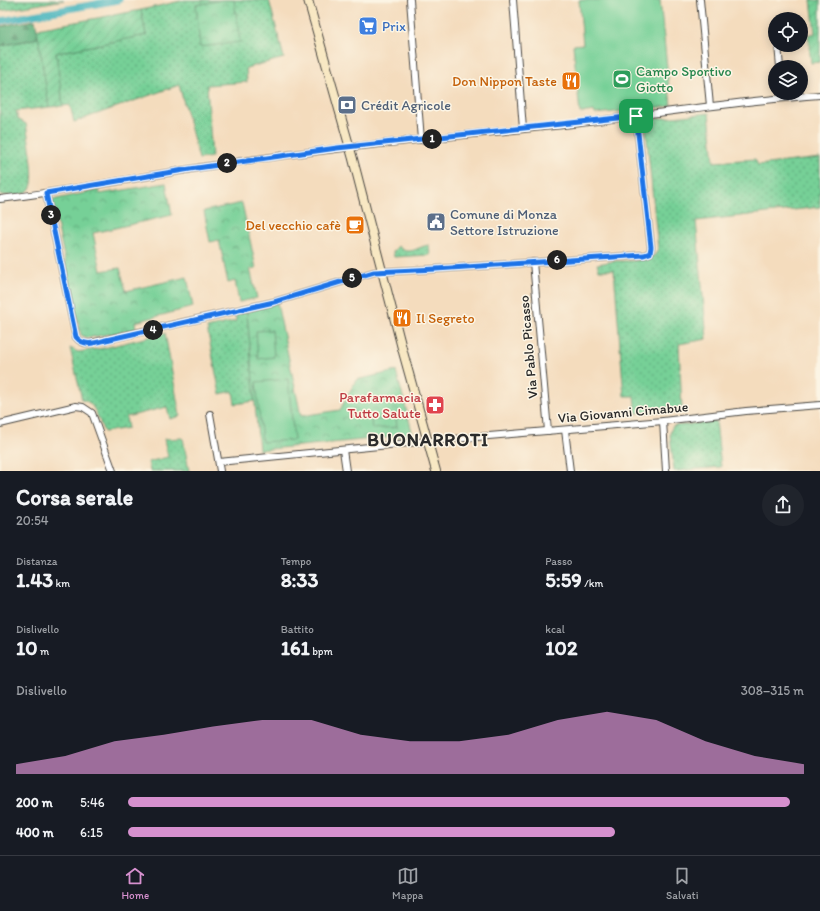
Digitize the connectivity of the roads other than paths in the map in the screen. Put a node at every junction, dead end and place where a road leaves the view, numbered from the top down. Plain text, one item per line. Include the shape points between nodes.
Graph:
1 (308, 0) edge
2 (410, 0) edge
3 (513, 0) edge
4 (700, 0) edge
5 (808, 94) edge
6 (820, 94) edge
7 (768, 97) edge
8 (710, 106) junction
9 (636, 116) junction
10 (523, 129) junction
11 (421, 140) junction
12 (349, 147) junction
13 (46, 193) junction
14 (0, 199) edge
15 (533, 262) junction
16 (381, 272) junction
17 (820, 405) edge
18 (210, 414) dead end
19 (663, 421) junction
20 (0, 424) edge
21 (565, 430) junction
22 (548, 431) junction
23 (428, 441) junction
24 (342, 450) junction
25 (219, 462) junction
26 (113, 471) edge
27 (220, 471) edge
28 (346, 471) edge
29 (436, 471) edge
30 (570, 471) edge
31 (666, 471) edge

1 - 12 street
2 - 11 street
3 - 10 street
4 - 8 street
5 - 6 street
7 - 8 street
8 - 9 street
9 - 10 street
9 - 15 street via 650,253
10 - 11 street
11 - 12 street
12 - 13 street via 190,169
12 - 16 street
13 - 14 street
13 - 16 street via 76,337 85,344 274,302
15 - 16 street
15 - 22 street, Via Pablo Picasso
16 - 23 street
17 - 19 street, Via Giovanni Cimabue
18 - 25 street
19 - 21 street, Via Giovanni Cimabue
19 - 31 street
20 - 26 street via 76,406 83,407 92,413
21 - 22 street, Via Giovanni Cimabue
21 - 30 street
22 - 23 street, Via Giovanni Cimabue
23 - 24 street, Via Giovanni Cimabue
23 - 29 street
24 - 25 street, Via Giovanni Cimabue
24 - 28 street
25 - 27 street

